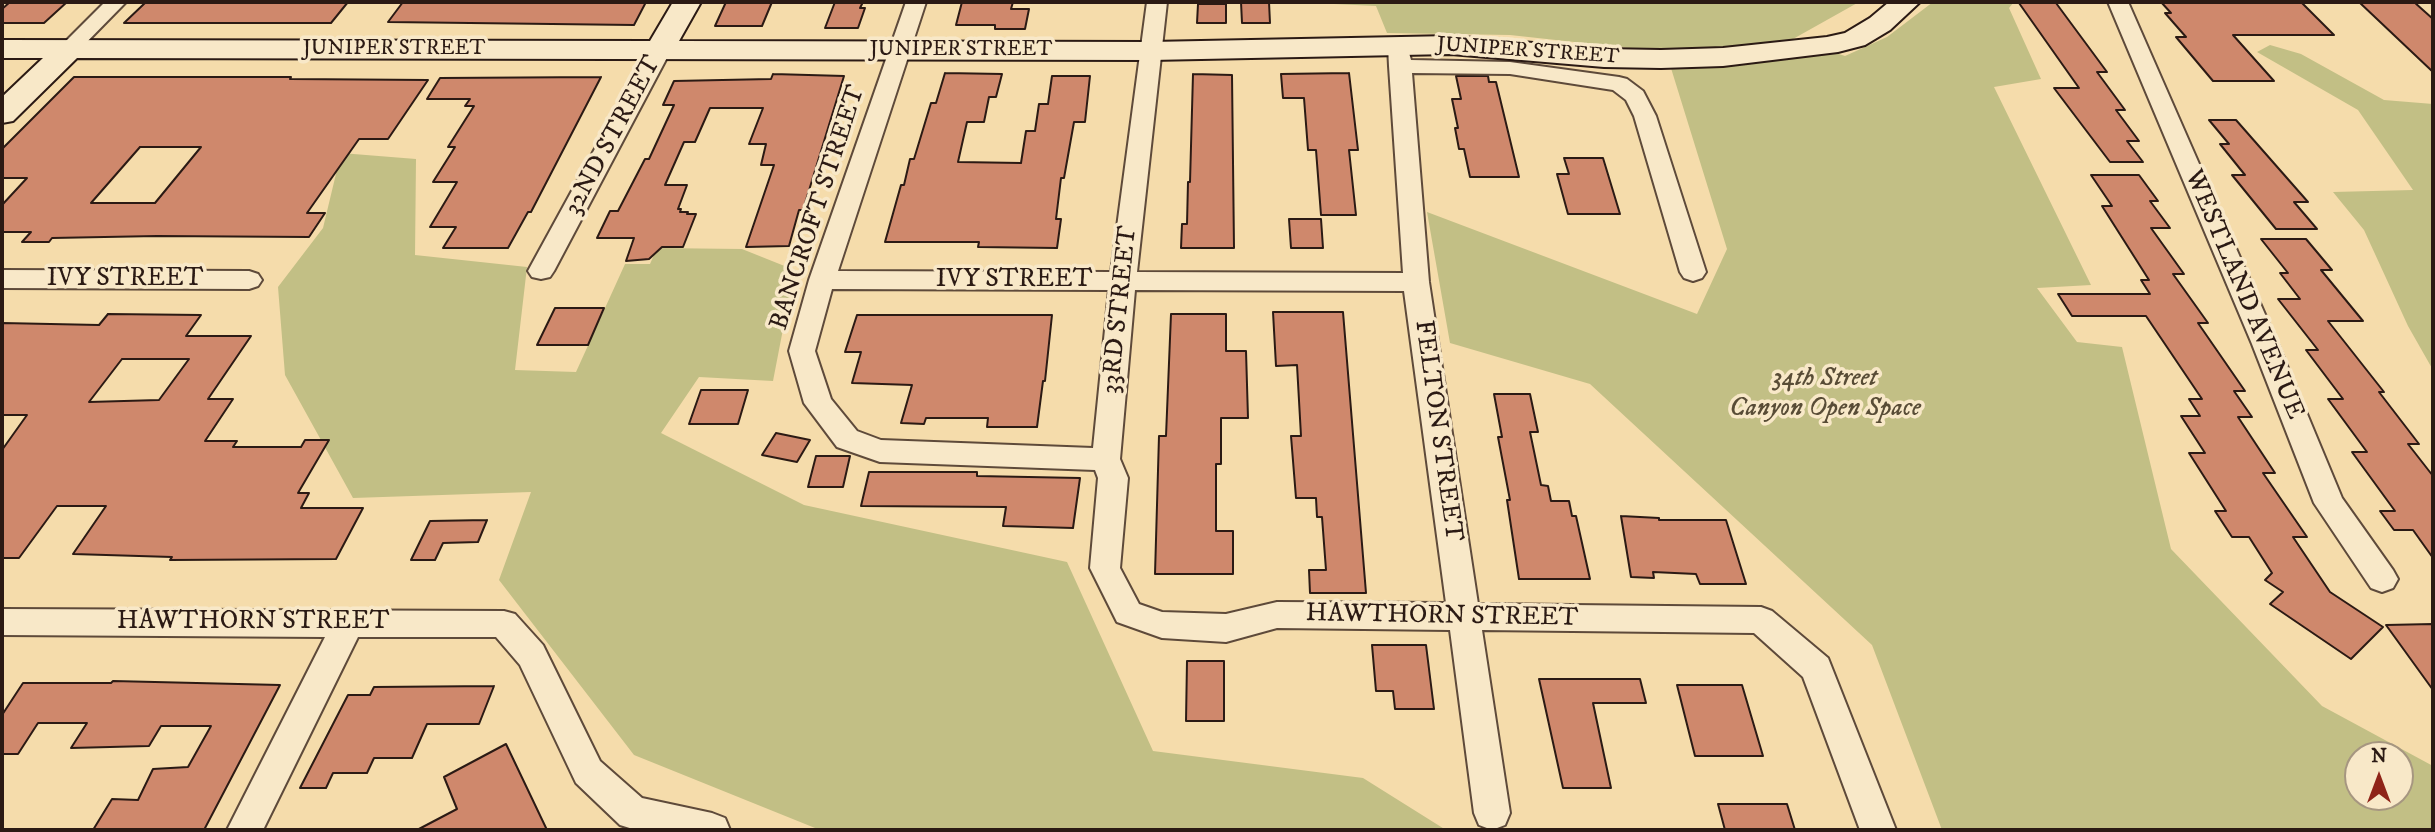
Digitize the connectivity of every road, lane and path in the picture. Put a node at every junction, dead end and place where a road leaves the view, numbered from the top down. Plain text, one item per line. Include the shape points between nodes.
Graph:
1 (116, 2) edge
2 (687, 2) edge
3 (916, 2) edge
4 (1157, 2) edge
5 (1906, 2) edge
6 (2118, 2) edge
7 (2, 49) edge
8 (69, 49) junction
9 (660, 50) junction
10 (899, 51) junction
11 (1151, 51) junction
12 (1399, 56) junction
13 (2, 114) edge
14 (541, 271) dead end
15 (1693, 272) dead end
16 (2, 279) edge
17 (822, 280) junction
18 (249, 281) dead end
19 (1123, 281) junction
20 (1416, 282) junction
21 (1106, 459) junction
22 (2382, 579) dead end
23 (1128, 613) joint
24 (1464, 617) junction
25 (2, 622) edge
26 (348, 624) junction
27 (1492, 813) dead end
28 (245, 830) edge
29 (712, 830) edge
30 (1878, 830) edge

1 - 8 street
2 - 9 street, 32ND STREET
3 - 10 street, BANCROFT STREET
4 - 11 street, 33RD STREET
5 - 12 street, JUNIPER STREET via 1854,39 1798,50 1723,57 1604,58 1464,46
6 - 22 street, WESTLAND AVENUE via 2329,503
7 - 8 street, JUNIPER STREET
8 - 9 street, JUNIPER STREET
8 - 13 street
9 - 10 street, JUNIPER STREET
9 - 14 street, 32ND STREET
10 - 11 street, JUNIPER STREET
10 - 17 street, BANCROFT STREET
11 - 12 street, JUNIPER STREET
11 - 19 street, 33RD STREET
12 - 15 street via 1619,84 1635,96 1645,116
12 - 20 street, FELTON STREET
16 - 18 street, IVY STREET
17 - 19 street, IVY STREET
17 - 21 street, BANCROFT STREET via 802,352 818,402 847,439 880,451
19 - 20 street, IVY STREET
19 - 21 street, 33RD STREET
20 - 24 street, FELTON STREET
21 - 23 street, 33RD STREET via 1113,478 1105,568
23 - 24 street, HAWTHORN STREET via 1162,625 1226,628 1277,615
24 - 27 street, FELTON STREET
24 - 30 street, HAWTHORN STREET via 1761,620 1816,668
25 - 26 street, HAWTHORN STREET
26 - 28 street
26 - 29 street, HAWTHORN STREET via 504,624 532,655 588,772 633,813

